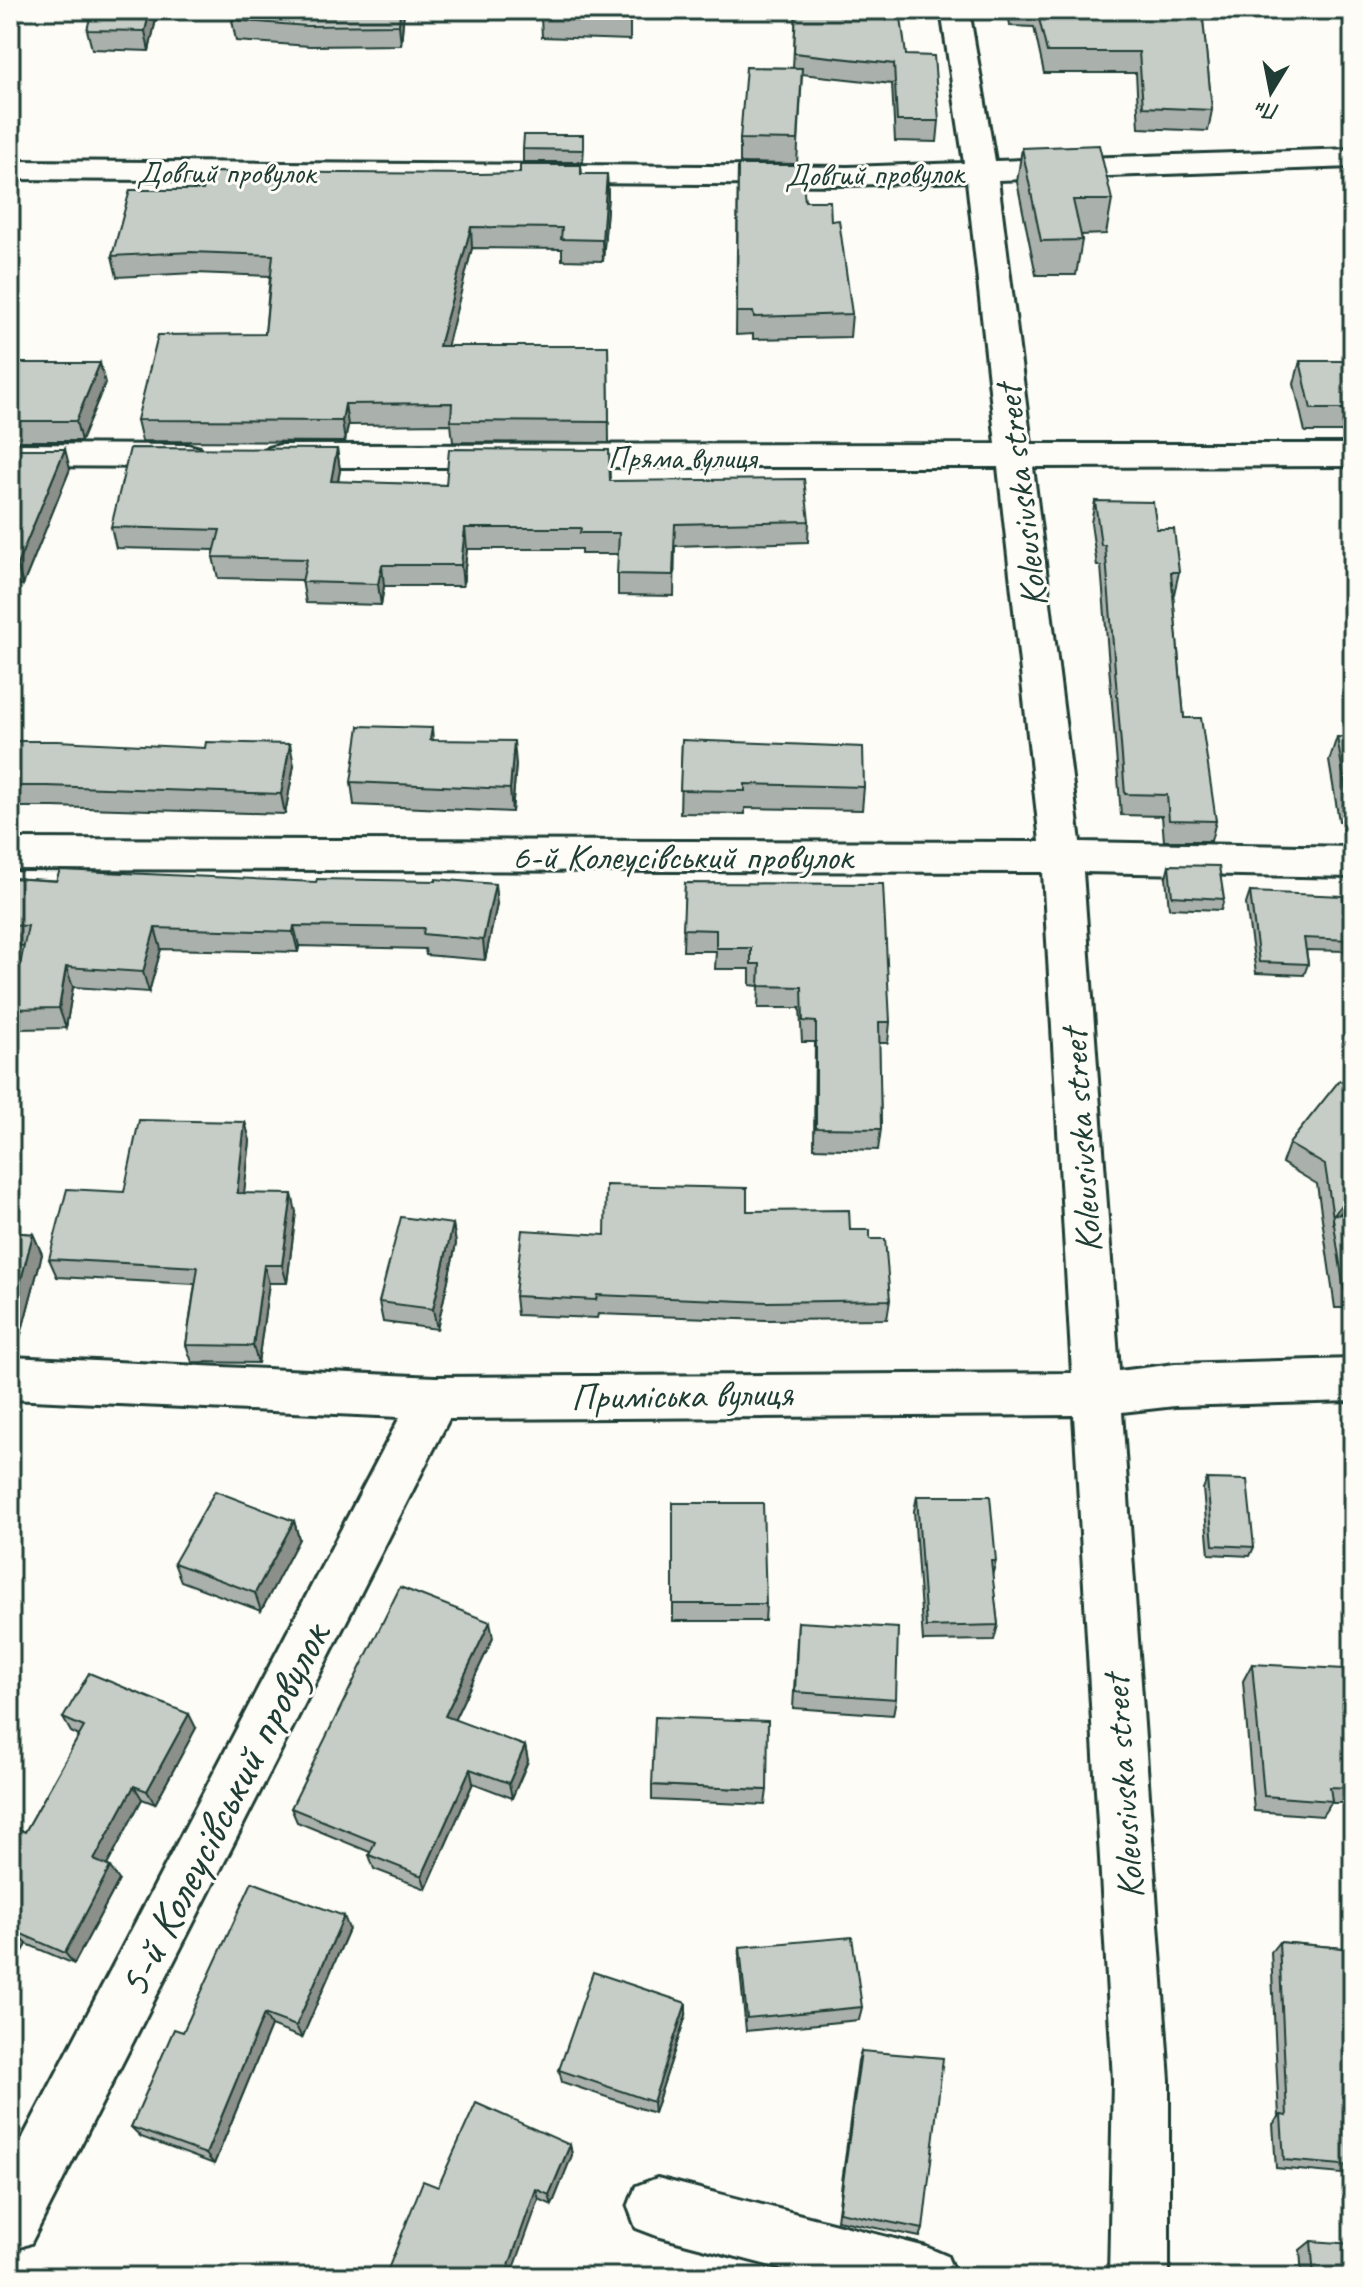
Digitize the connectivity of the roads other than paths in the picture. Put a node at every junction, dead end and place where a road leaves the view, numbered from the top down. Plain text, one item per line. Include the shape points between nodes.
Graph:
1 (955, 10) edge
2 (1353, 158) edge
3 (10, 170) edge
4 (981, 171) junction
5 (10, 455) edge
6 (1353, 455) edge
7 (1017, 458) junction
8 (10, 854) edge
9 (1062, 857) junction
10 (1353, 862) edge
11 (10, 1378) edge
12 (1353, 1380) edge
13 (1098, 1394) junction
14 (435, 1398) junction
15 (657, 2207) dead end
16 (10, 2222) edge
17 (926, 2277) edge
18 (1139, 2277) edge

1 - 4 street, Koleusivska street
2 - 4 street, Довгий провулок
3 - 4 street, Довгий провулок via 832,176
4 - 7 street, Koleusivska street
5 - 7 street, Пряма вулиця
6 - 7 street, Пряма вулиця
7 - 9 street, Koleusivska street
8 - 9 street, 6-й Колеусівський провулок
9 - 10 street, 6-й Колеусівський провулок
9 - 13 street, Koleusivska street
11 - 14 street, Приміська вулиця
12 - 13 street, Приміська вулиця via 1175,1385
13 - 14 street, Приміська вулиця
13 - 18 street, Koleusivska street via 1141,2080
14 - 16 street, 5-й Колеусівський провулок
15 - 17 street

